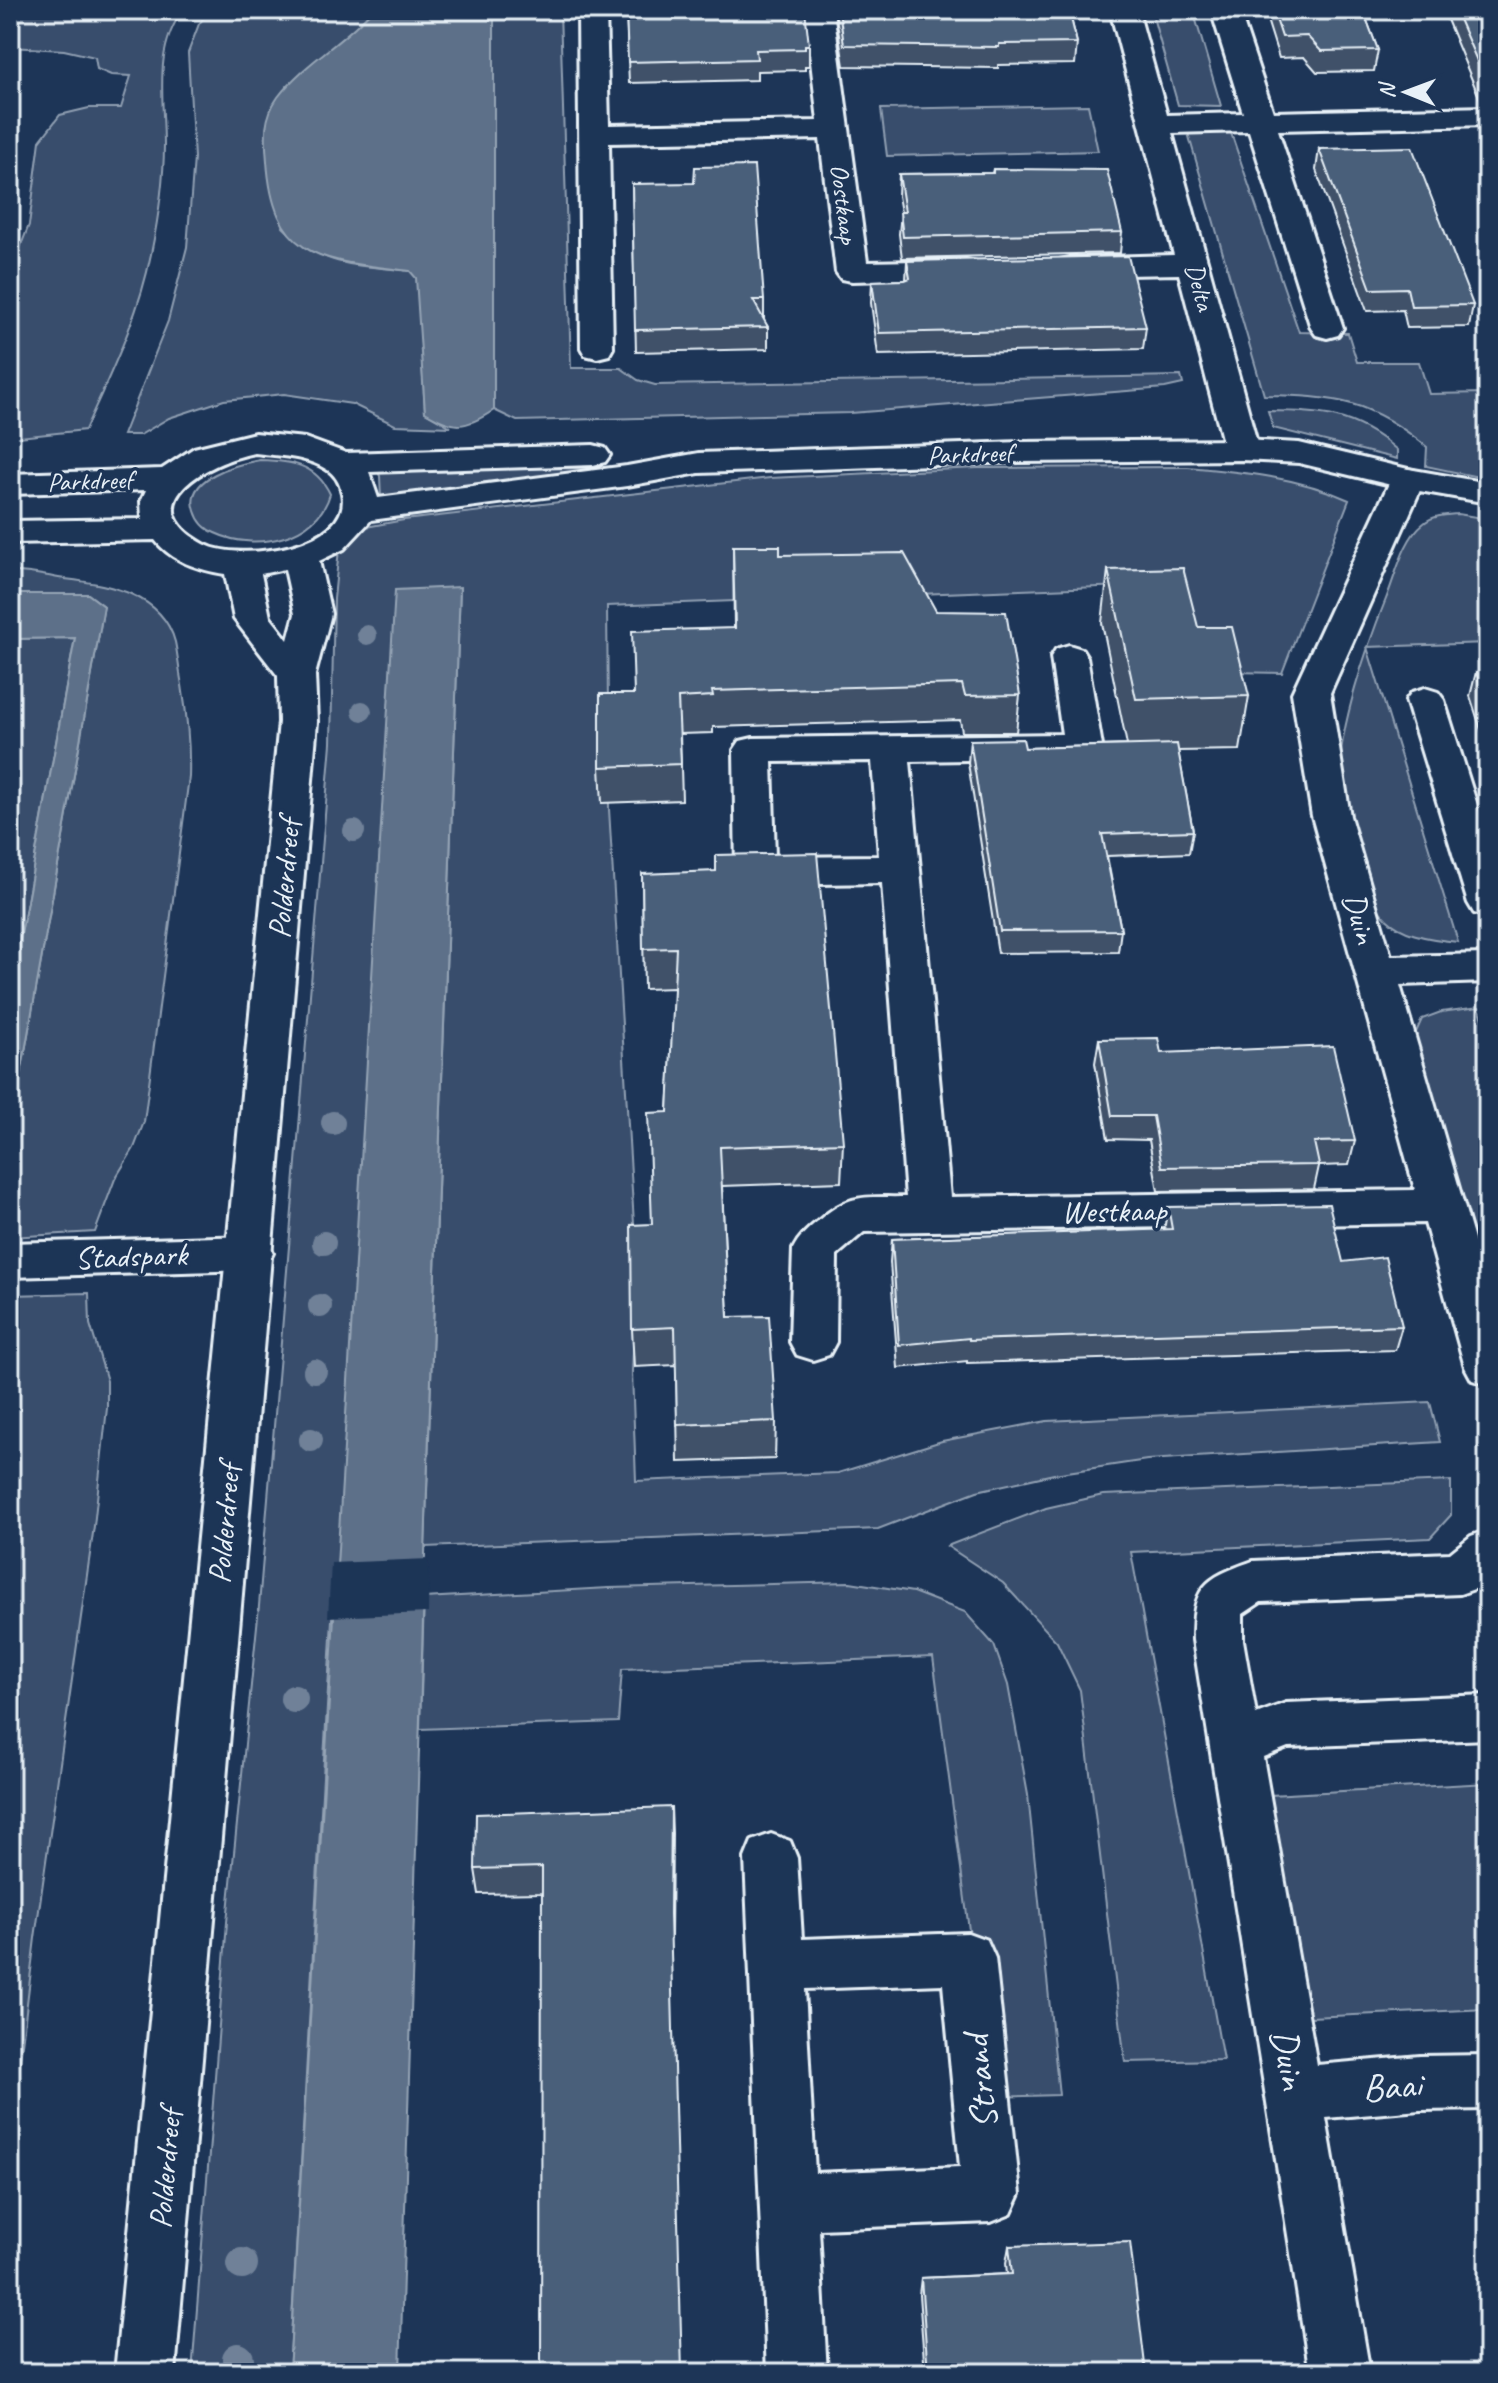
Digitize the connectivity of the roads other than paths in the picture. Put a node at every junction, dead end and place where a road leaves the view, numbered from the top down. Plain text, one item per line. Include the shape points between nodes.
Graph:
1 (592, 10) edge
2 (819, 10) edge
3 (1124, 10) edge
4 (1225, 10) edge
5 (1488, 116) edge
6 (1260, 121) junction
7 (1156, 124) junction
8 (834, 130) junction
9 (595, 134) junction
10 (1194, 264) junction
11 (1038, 267) edge
12 (992, 269) edge
13 (1327, 328) dead end
14 (597, 348) dead end
15 (1242, 450) junction
16 (344, 463) junction
17 (699, 463) junction
18 (171, 479) junction
19 (10, 484) edge
20 (1404, 487) junction
21 (1488, 493) edge
22 (360, 511) junction
23 (1488, 512) edge
24 (161, 529) junction
25 (10, 532) edge
26 (300, 556) junction
27 (241, 565) junction
28 (1069, 657) dead end
29 (296, 675) junction
30 (1425, 700) dead end
31 (890, 749) junction
32 (900, 869) junction
33 (1488, 903) edge
34 (1488, 968) edge
35 (1375, 971) junction
36 (1442, 1206) junction
37 (930, 1215) junction
38 (251, 1253) junction
39 (10, 1260) edge
40 (813, 1342) dead end
41 (1488, 1367) edge
42 (1488, 1550) edge
43 (1488, 1717) edge
44 (1236, 1745) junction
45 (771, 1858) dead end
46 (777, 1965) junction
47 (1488, 2082) edge
48 (1295, 2094) junction
49 (788, 2202) junction
50 (145, 2373) edge
51 (797, 2373) edge
52 (1340, 2373) edge

1 - 9 street
2 - 8 street, Oostkaap
3 - 7 street, Delta
4 - 6 street
5 - 6 street
6 - 7 street
6 - 13 street
7 - 10 street, Delta
8 - 9 street, Oostkaap
8 - 12 street, Oostkaap via 852,272
9 - 14 street
10 - 11 street
10 - 15 street, Delta
15 - 17 street, Parkdreef
15 - 20 street, Parkdreef via 1294,468
16 - 17 street, Parkdreef via 627,454
16 - 18 street via 320,450 289,443 255,443 222,449
16 - 22 street via 363,494
17 - 22 street, Parkdreef
18 - 19 street, Parkdreef
18 - 24 street via 157,504
20 - 21 street, Parkdreef
20 - 23 street, Parkdreef
20 - 35 street, Duin via 1311,693 1331,816
22 - 26 street via 344,533
24 - 25 street, Parkdreef
24 - 27 street via 179,547
26 - 27 street
26 - 29 street, Polderdreef via 313,614
27 - 29 street via 252,619
28 - 31 street via 1083,746
29 - 38 street, Polderdreef via 298,722
30 - 33 street
31 - 32 street
31 - 32 street via 753,750 756,871
32 - 37 street
34 - 35 street
35 - 36 street, Duin
36 - 37 street, Westkaap
36 - 41 street, Duin
37 - 40 street, Westkaap via 854,1215 815,1249
38 - 39 street, Stadspark
38 - 50 street, Polderdreef
42 - 44 street, Duin via 1460,1573 1253,1582 1218,1604 1218,1640
43 - 44 street via 1286,1725
44 - 48 street, Duin
45 - 46 street
46 - 49 street
46 - 49 street, Strand via 968,1958 991,2194
47 - 48 street, Baai
48 - 52 street, Duin
49 - 51 street

